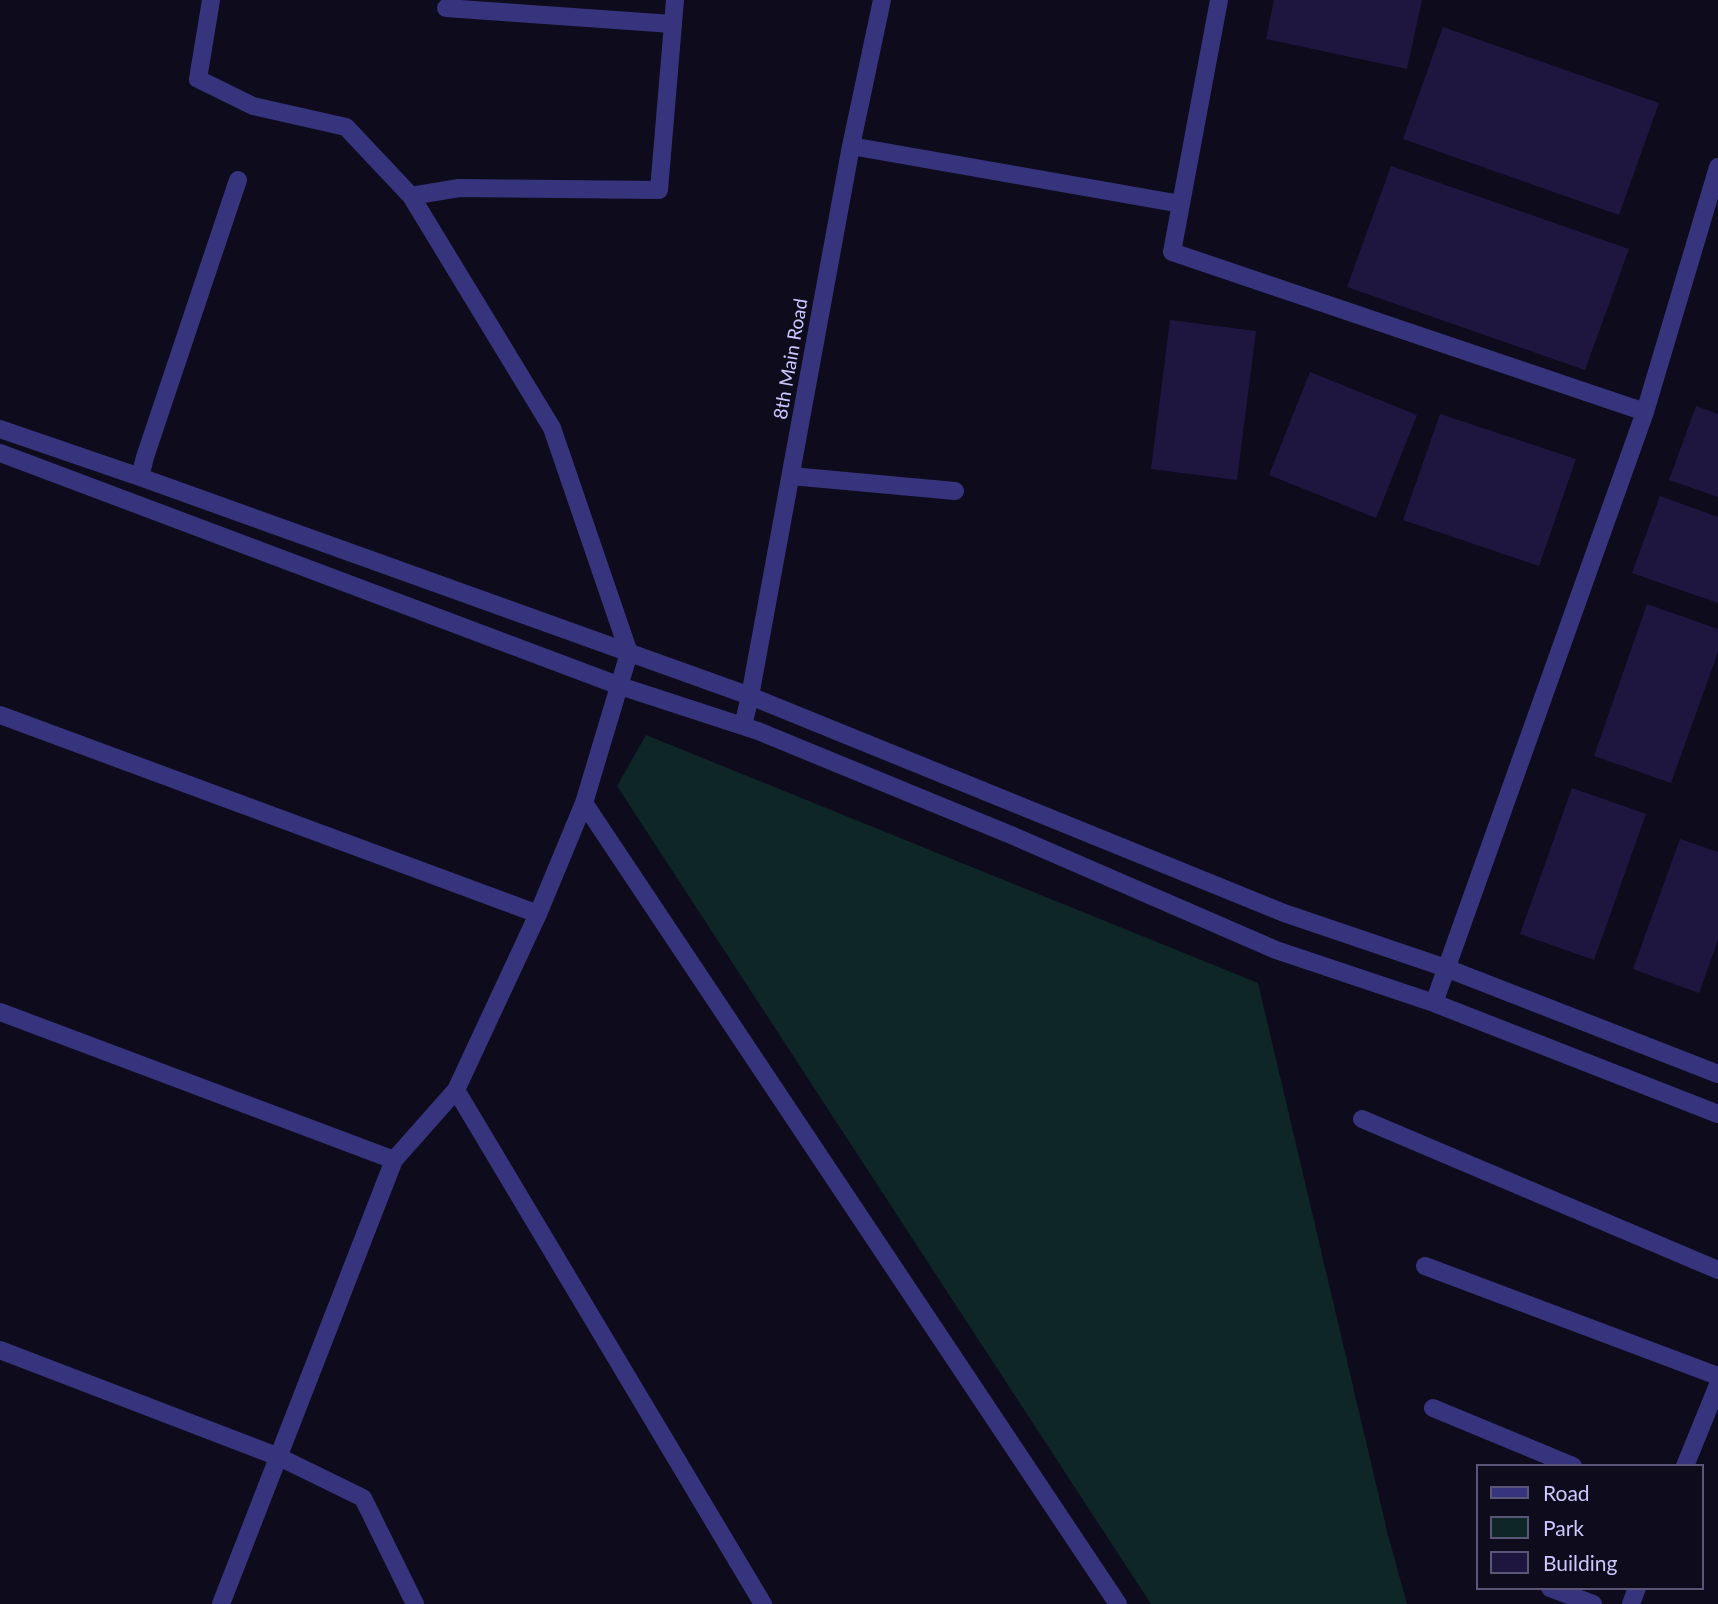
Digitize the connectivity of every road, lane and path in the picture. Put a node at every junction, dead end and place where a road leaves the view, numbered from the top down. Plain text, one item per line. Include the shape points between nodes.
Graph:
1 (211, 0) edge
2 (676, 0) edge
3 (882, 0) edge
4 (1219, 0) edge
5 (446, 8) dead end
6 (672, 24) junction
7 (851, 146) junction
8 (1718, 167) edge
9 (238, 180) dead end
10 (411, 196) junction
11 (1181, 204) junction
12 (1645, 412) junction
13 (0, 429) edge
14 (0, 453) edge
15 (791, 476) junction
16 (140, 477) junction
17 (955, 491) dead end
18 (629, 653) junction
19 (620, 686) junction
20 (750, 696) junction
21 (0, 715) edge
22 (743, 726) junction
23 (584, 803) junction
24 (1023, 806) junction
25 (1010, 835) junction
26 (538, 914) junction
27 (1446, 968) junction
28 (1434, 1003) junction
29 (0, 1012) edge
30 (1718, 1074) edge
31 (456, 1090) junction
32 (1718, 1114) edge
33 (1362, 1119) dead end
34 (394, 1160) junction
35 (1425, 1266) dead end
36 (1718, 1270) edge
37 (0, 1350) edge
38 (1718, 1376) edge
39 (1718, 1385) edge
40 (1433, 1408) dead end
41 (279, 1457) junction
42 (1568, 1464) edge
43 (1686, 1464) edge
44 (1555, 1590) edge
45 (221, 1604) edge
46 (415, 1604) edge
47 (763, 1604) edge
48 (1118, 1604) edge
49 (1593, 1604) edge

1 - 10 street via 198,79 253,107 346,127
2 - 6 street
3 - 7 street, 8th Main Road
4 - 11 street
5 - 6 street
6 - 10 street via 659,190 459,188
7 - 11 street
7 - 15 street, 8th Main Road
8 - 12 street
9 - 16 street
10 - 18 street via 552,428
11 - 12 street via 1172,252
12 - 27 street
13 - 16 street
14 - 19 street
15 - 17 street
15 - 20 street, 8th Main Road
16 - 18 street
18 - 19 street
18 - 20 street
19 - 22 street
19 - 23 street
20 - 22 street, 8th Main Road
20 - 24 street
21 - 26 street
22 - 25 street
23 - 26 street
23 - 48 street
24 - 25 street
24 - 27 street via 1284,913
25 - 28 street via 1276,950
26 - 31 street
27 - 28 street
27 - 30 street
28 - 32 street
29 - 34 street
31 - 34 street
31 - 47 street
33 - 36 street
34 - 41 street
35 - 38 street
37 - 41 street
39 - 43 street
40 - 42 street
41 - 45 street
41 - 46 street via 363,1498
44 - 49 street

